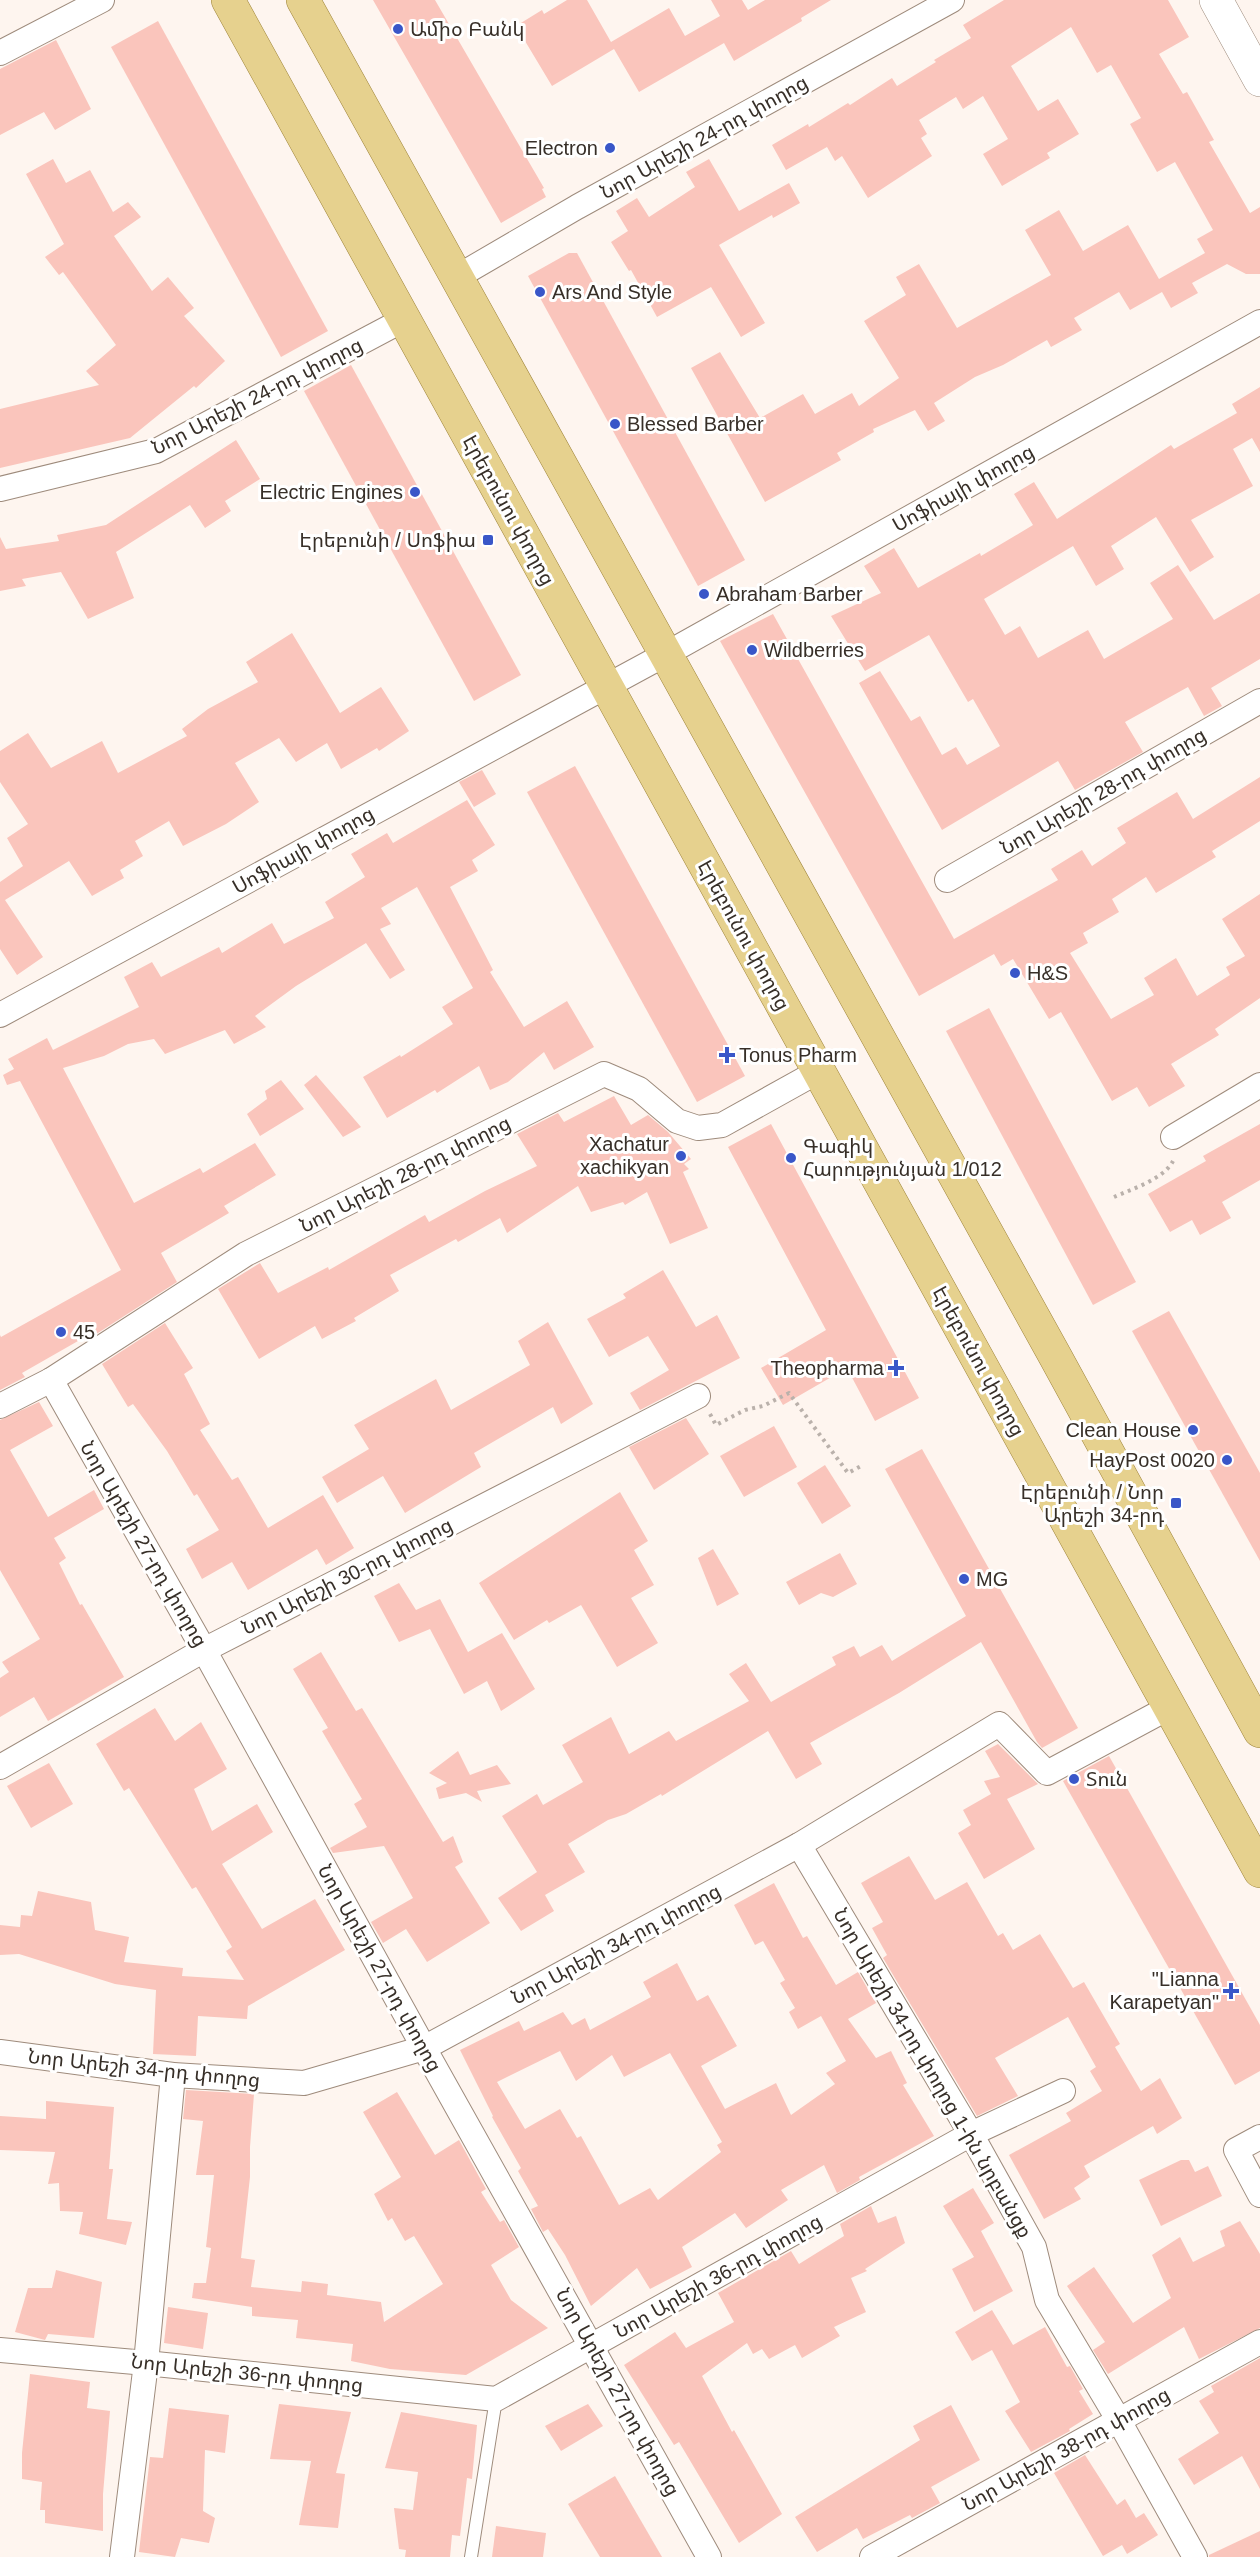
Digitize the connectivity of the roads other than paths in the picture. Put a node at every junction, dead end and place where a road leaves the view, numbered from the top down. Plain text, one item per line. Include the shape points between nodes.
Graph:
1 (102, 0) edge
2 (228, 0) edge
3 (303, 0) edge
4 (952, 0) edge
5 (1216, 0) edge
6 (0, 53) edge
7 (1260, 80) edge
8 (457, 277) junction
9 (405, 320) junction
10 (1260, 322) edge
11 (0, 489) edge
12 (666, 654) junction
13 (606, 685) junction
14 (1260, 701) edge
15 (947, 880) dead end
16 (0, 1015) edge
17 (819, 1071) junction
18 (1260, 1085) edge
19 (1173, 1137) road end
20 (51, 1380) junction
21 (698, 1396) road end
22 (0, 1406) edge
23 (204, 1650) junction
24 (1170, 1707) junction
25 (1260, 1731) edge
26 (0, 1767) edge
27 (799, 1845) junction
28 (1260, 1871) edge
29 (424, 2048) junction
30 (0, 2052) edge
31 (173, 2074) junction
32 (1063, 2091) dead end
33 (971, 2134) junction
34 (1260, 2137) edge
35 (1260, 2195) edge
36 (1260, 2342) edge
37 (593, 2346) junction
38 (0, 2350) edge
39 (146, 2363) junction
40 (496, 2399) junction
41 (1118, 2420) junction
42 (122, 2557) edge
43 (471, 2557) edge
44 (709, 2557) edge
45 (873, 2557) edge
46 (1195, 2557) edge

1 - 6 street
2 - 9 main road, Էրեբունու փողոց
3 - 8 main road
4 - 8 street, Նոր Արեշի 24-րդ փողոց
5 - 7 street
8 - 12 main road
9 - 11 street, Նոր Արեշի 24-րդ փողոց via 156,451
9 - 13 main road, Էրեբունու փողոց
10 - 12 street, Սոֆիայի փողոց
12 - 13 street, Սոֆիայի փողոց
12 - 25 main road
13 - 16 street, Սոֆիայի փողոց
13 - 17 main road, Էրեբունու փողոց
14 - 15 street, Նոր Արեշի 28-րդ փողոց
17 - 20 street, Նոր Արեշի 28-րդ փողոց via 722,1125 698,1128 677,1121 639,1089 604,1074 246,1254
17 - 24 main road, Էրեբունու փողոց
18 - 19 street
20 - 22 street, Նոր Արեշի 28-րդ փողոց
20 - 23 street, Նոր Արեշի 27-րդ փողոց
21 - 23 street, Նոր Արեշի 30-րդ փողոց
23 - 26 street, Նոր Արեշի 30-րդ փողոց
23 - 29 street, Նոր Արեշի 27-րդ փողոց
24 - 27 street, Նոր Արեշի 34-րդ փողոց via 1047,1773 999,1724
24 - 28 main road, Էրեբունու փողոց
27 - 29 street, Նոր Արեշի 34-րդ փողոց
27 - 33 street, Նոր Արեշի 34-րդ փողոց 1-ին նրբանցք
29 - 31 street, Նոր Արեշի 34-րդ փողոց via 304,2083
29 - 37 street, Նոր Արեշի 27-րդ փողոց
30 - 31 street, Նոր Արեշի 34-րդ փողոց
31 - 39 street
32 - 33 street, Նոր Արեշի 36-րդ փողոց
33 - 37 street, Նոր Արեշի 36-րդ փողոց
33 - 41 street, Նոր Արեշի 34-րդ փողոց 1-ին նրբանցք via 1034,2247 1047,2301
34 - 35 street via 1236,2150
36 - 41 street, Նոր Արեշի 38-րդ փողոց
37 - 40 street, Նոր Արեշի 36-րդ փողոց
37 - 44 street, Նոր Արեշի 27-րդ փողոց
38 - 39 street, Նոր Արեշի 36-րդ փողոց
39 - 40 street, Նոր Արեշի 36-րդ փողոց
39 - 42 street
40 - 43 lane
41 - 45 street, Նոր Արեշի 38-րդ փողոց
41 - 46 street, Նոր Արեշի 34-րդ փողոց 1-ին նրբանցք

